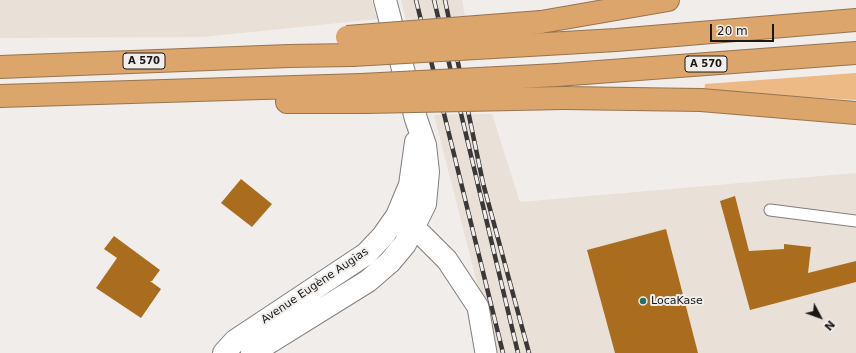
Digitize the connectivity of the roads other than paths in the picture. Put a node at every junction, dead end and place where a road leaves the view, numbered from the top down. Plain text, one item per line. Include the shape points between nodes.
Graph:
1 (385, 0) edge
2 (668, 0) edge
3 (856, 20) edge
4 (350, 46) junction
5 (856, 53) edge
6 (0, 67) edge
7 (363, 93) junction
8 (0, 96) edge
9 (856, 112) edge
10 (770, 210) dead end
11 (856, 221) edge
12 (406, 222) junction
13 (224, 353) edge
14 (252, 353) edge
15 (486, 353) edge

1 - 12 main road, Avenue Eugène Augias via 425,145 428,172 425,204
2 - 4 highway, bridge via 541,22
3 - 4 highway, A 570, bridge via 547,44
4 - 6 highway, A 570 via 289,56
5 - 7 highway, A 570, bridge via 557,75
7 - 8 highway, A 570 via 178,90
7 - 9 highway, bridge via 701,100
10 - 11 lane
12 - 13 main road, Avenue Eugène Augias via 383,236 366,254 235,341
12 - 14 main road, Avenue Eugène Augias via 405,244 390,262 368,281
12 - 15 street via 447,260 478,307

